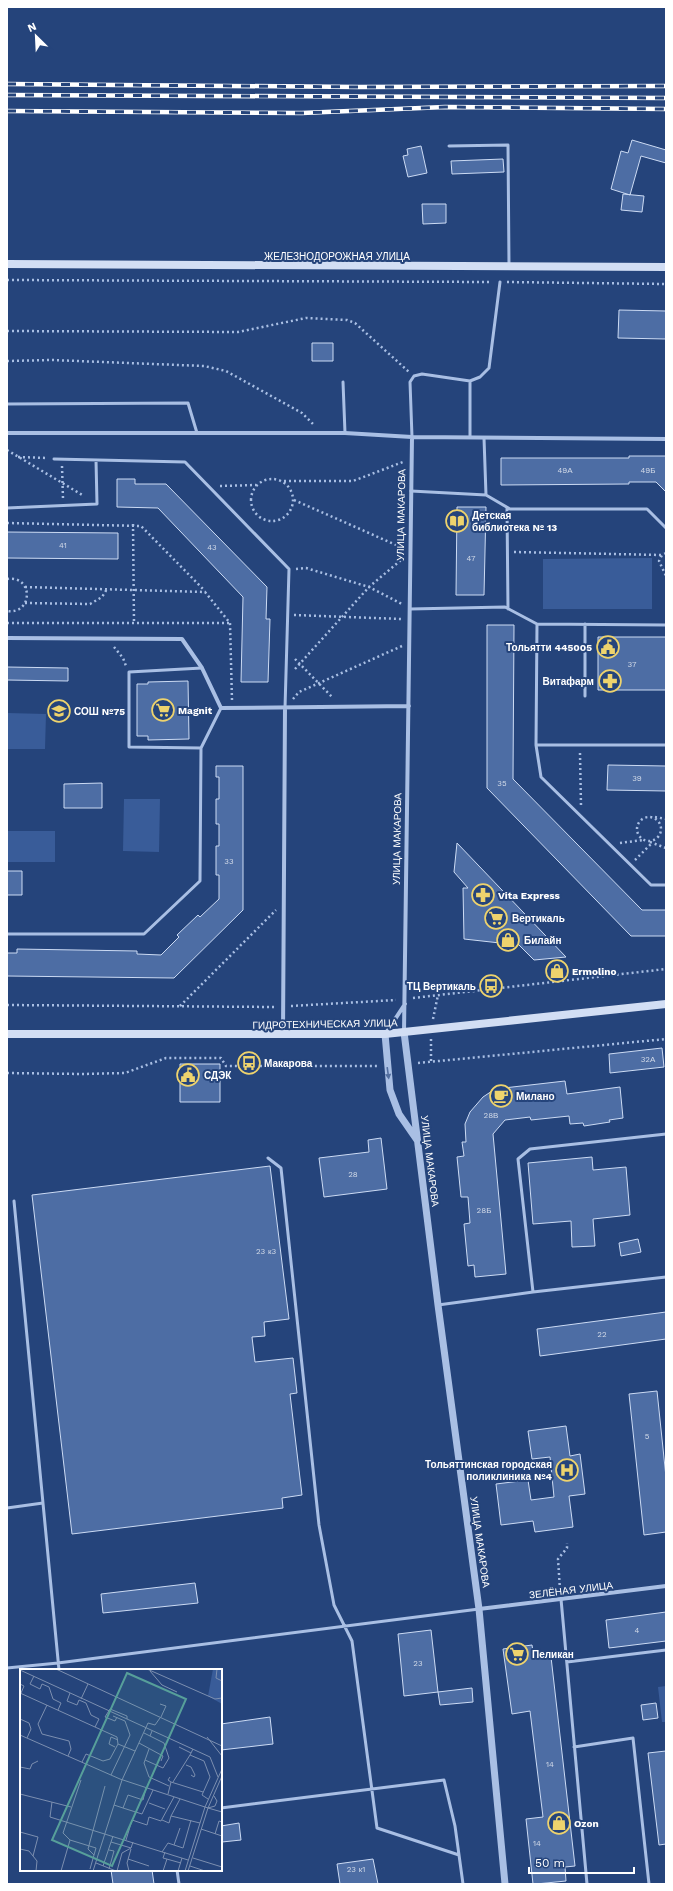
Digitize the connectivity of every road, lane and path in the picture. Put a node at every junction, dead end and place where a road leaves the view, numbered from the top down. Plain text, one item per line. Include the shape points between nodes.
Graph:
1 (449, 146) dead end
2 (7, 264) edge
3 (509, 266) junction
4 (666, 267) edge
5 (7, 280) edge
6 (500, 282) junction
7 (666, 284) edge
8 (7, 331) edge
9 (7, 361) edge
10 (414, 376) junction
11 (470, 381) junction
12 (343, 382) dead end
13 (7, 404) edge
14 (7, 433) edge
15 (197, 433) junction
16 (345, 433) junction
17 (318, 434) junction
18 (412, 437) junction
19 (470, 438) junction
20 (484, 438) junction
21 (666, 439) edge
22 (7, 450) edge
23 (18, 457) junction
24 (54, 459) joint
25 (61, 459) junction
26 (412, 459) junction
27 (96, 460) junction
28 (283, 481) junction
29 (62, 483) junction
30 (256, 485) junction
31 (209, 487) junction
32 (411, 491) junction
33 (486, 496) junction
34 (294, 500) junction
35 (97, 504) junction
36 (63, 506) junction
37 (7, 508) edge
38 (507, 508) junction
39 (7, 523) edge
40 (133, 524) junction
41 (666, 528) edge
42 (411, 551) junction
43 (508, 552) junction
44 (666, 553) edge
45 (662, 555) junction
46 (660, 566) junction
47 (289, 569) junction
48 (666, 569) edge
49 (666, 576) edge
50 (7, 579) edge
51 (25, 587) junction
52 (369, 587) junction
53 (108, 589) junction
54 (134, 590) junction
55 (205, 592) junction
56 (25, 603) junction
57 (410, 609) junction
58 (508, 609) junction
59 (7, 611) edge
60 (288, 614) junction
61 (342, 617) junction
62 (410, 620) junction
63 (7, 623) edge
64 (134, 623) junction
65 (230, 623) junction
66 (537, 624) junction
67 (585, 624) junction
68 (666, 626) edge
69 (7, 638) edge
70 (106, 639) junction
71 (410, 642) junction
72 (287, 652) junction
73 (300, 663) junction
74 (202, 668) junction
75 (128, 672) junction
76 (286, 680) junction
77 (320, 683) junction
78 (585, 696) dead end
79 (409, 706) junction
80 (341, 707) junction
81 (221, 708) junction
82 (232, 708) junction
83 (285, 708) junction
84 (536, 745) junction
85 (580, 745) junction
86 (666, 745) edge
87 (201, 748) junction
88 (581, 816) junction
89 (652, 816) junction
90 (666, 819) edge
91 (652, 843) junction
92 (610, 845) junction
93 (666, 848) edge
94 (630, 865) junction
95 (666, 885) edge
96 (284, 902) junction
97 (7, 934) edge
98 (666, 969) edge
99 (405, 1001) junction
100 (666, 1004) edge
101 (7, 1005) edge
102 (180, 1006) junction
103 (283, 1007) junction
104 (404, 1032) junction
105 (7, 1034) edge
106 (385, 1034) junction
107 (283, 1035) junction
108 (666, 1039) edge
109 (408, 1064) junction
110 (387, 1066) junction
111 (7, 1073) edge
112 (666, 1134) edge
113 (418, 1142) junction
114 (268, 1158) dead end
115 (14, 1201) dead end
116 (666, 1277) edge
117 (533, 1292) junction
118 (438, 1304) junction
119 (43, 1503) junction
120 (7, 1508) edge
121 (567, 1543) dead end
122 (666, 1586) edge
123 (561, 1599) junction
124 (479, 1609) junction
125 (347, 1627) junction
126 (666, 1650) edge
127 (567, 1662) junction
128 (58, 1663) junction
129 (7, 1668) edge
130 (59, 1669) edge
131 (574, 1747) junction
132 (372, 1789) junction
133 (222, 1808) edge
134 (459, 1855) junction
135 (177, 1871) edge
136 (179, 1884) edge
137 (463, 1884) edge
138 (505, 1884) edge
139 (587, 1884) edge
140 (649, 1884) edge

1 - 3 lane via 508,145
2 - 3 main road, ЖЕЛЕЗНОДОРОЖНАЯ УЛИЦА
3 - 4 main road, ЖЕЛЕЗНОДОРОЖНАЯ УЛИЦА
5 - 6 path
6 - 7 path
6 - 11 lane via 489,368 480,377
8 - 10 path via 238,332 306,318 347,320 356,324
9 - 17 path via 52,360 204,366 226,371 302,413
10 - 11 lane via 422,374
10 - 18 lane via 410,382
11 - 19 lane
12 - 16 lane
13 - 15 lane via 188,403
14 - 15 street
15 - 17 street
16 - 17 street
16 - 18 street
18 - 19 street
18 - 26 street, УЛИЦА МАКАРОВА
19 - 20 street
20 - 21 street
20 - 33 lane
22 - 23 path
23 - 24 path
23 - 29 path
24 - 25 lane
25 - 27 lane
25 - 29 path
26 - 28 path via 353,481
26 - 32 street, УЛИЦА МАКАРОВА
27 - 31 lane via 185,462
27 - 35 lane
28 - 30 path via 269,478
28 - 34 path via 292,492
29 - 35 path
29 - 36 path
30 - 31 path
30 - 34 path via 252,492 251,504 257,516 263,520 277,521 283,518
31 - 47 lane
32 - 33 lane
32 - 42 street, УЛИЦА МАКАРОВА
33 - 38 lane
34 - 42 path
35 - 36 lane
36 - 37 lane
38 - 41 lane via 647,509
38 - 43 lane
39 - 40 path
40 - 54 path
40 - 55 path via 141,526
42 - 52 path
42 - 57 street, УЛИЦА МАКАРОВА
43 - 45 path
43 - 58 lane
44 - 45 path
45 - 46 path via 659,559
46 - 48 path
46 - 49 path
47 - 52 path via 306,568
47 - 60 lane
50 - 51 path via 17,579
51 - 53 path
51 - 56 path
52 - 57 path
52 - 61 path
53 - 54 path
53 - 56 path via 102,598 90,604
54 - 55 path
54 - 64 path
55 - 65 path
56 - 59 path via 16,610
57 - 58 lane
57 - 62 street, УЛИЦА МАКАРОВА
58 - 66 lane
60 - 61 path
60 - 72 lane
61 - 62 path
61 - 73 path
62 - 71 street, УЛИЦА МАКАРОВА
63 - 64 path
64 - 65 path
65 - 82 path
66 - 67 lane
66 - 84 lane
67 - 68 lane
67 - 78 lane
69 - 70 street
70 - 74 street via 182,639
70 - 75 path via 122,658
71 - 77 path
71 - 79 street, УЛИЦА МАКАРОВА
72 - 73 path
72 - 76 lane
73 - 76 path
73 - 77 path
74 - 75 lane
74 - 81 street
75 - 87 lane via 130,747
76 - 83 lane
77 - 80 path
77 - 83 path via 299,692
79 - 80 street
79 - 99 street, УЛИЦА МАКАРОВА
80 - 83 street
81 - 82 street
81 - 87 lane
82 - 83 street
83 - 96 street
84 - 85 lane
84 - 88 lane via 541,777
85 - 86 lane
85 - 88 path
87 - 97 lane via 200,881 144,934
88 - 92 lane
89 - 89 path via 659,821 662,829 658,837 647,841 638,834 637,827 640,819
89 - 90 path
91 - 92 path via 642,839
91 - 93 path
91 - 94 path
92 - 94 lane
94 - 95 lane via 651,885
96 - 102 path
96 - 103 street
98 - 99 path
99 - 103 path
99 - 104 street, УЛИЦА МАКАРОВА
99 - 106 street
100 - 104 main road, ГИДРОТЕХНИЧЕСКАЯ УЛИЦА
101 - 102 path
102 - 103 path
103 - 107 street
104 - 106 main road, ГИДРОТЕХНИЧЕСКАЯ УЛИЦА
104 - 109 street, УЛИЦА МАКАРОВА
105 - 107 main road, ГИДРОТЕХНИЧЕСКАЯ УЛИЦА
106 - 107 main road, ГИДРОТЕХНИЧЕСКАЯ УЛИЦА
106 - 110 street
108 - 109 path
109 - 113 street, УЛИЦА МАКАРОВА
110 - 111 path via 226,1066 221,1058 166,1058 124,1073
110 -> 113 street via 390,1090 399,1114
112 - 117 lane via 530,1149 518,1158
113 - 118 street, УЛИЦА МАКАРОВА
114 - 125 lane via 281,1168 319,1526 334,1604
115 - 119 lane
116 - 117 lane
117 - 118 lane
118 - 124 street, УЛИЦА МАКАРОВА
119 - 120 lane
119 - 128 lane
121 - 123 path via 567,1548 558,1559
122 - 123 street, ЗЕЛЁНАЯ УЛИЦА
123 - 124 street, ЗЕЛЁНАЯ УЛИЦА
123 - 127 lane
124 - 125 lane
124 - 138 street, УЛИЦА МАКАРОВА
125 - 128 lane
125 - 132 lane via 352,1641
126 - 127 lane
127 - 131 lane
128 - 129 lane
128 - 130 lane
131 - 139 lane
131 - 140 lane via 633,1738
132 - 133 lane
132 - 134 lane via 377,1828
132 - 134 lane via 444,1780
134 - 137 lane
135 - 136 lane

